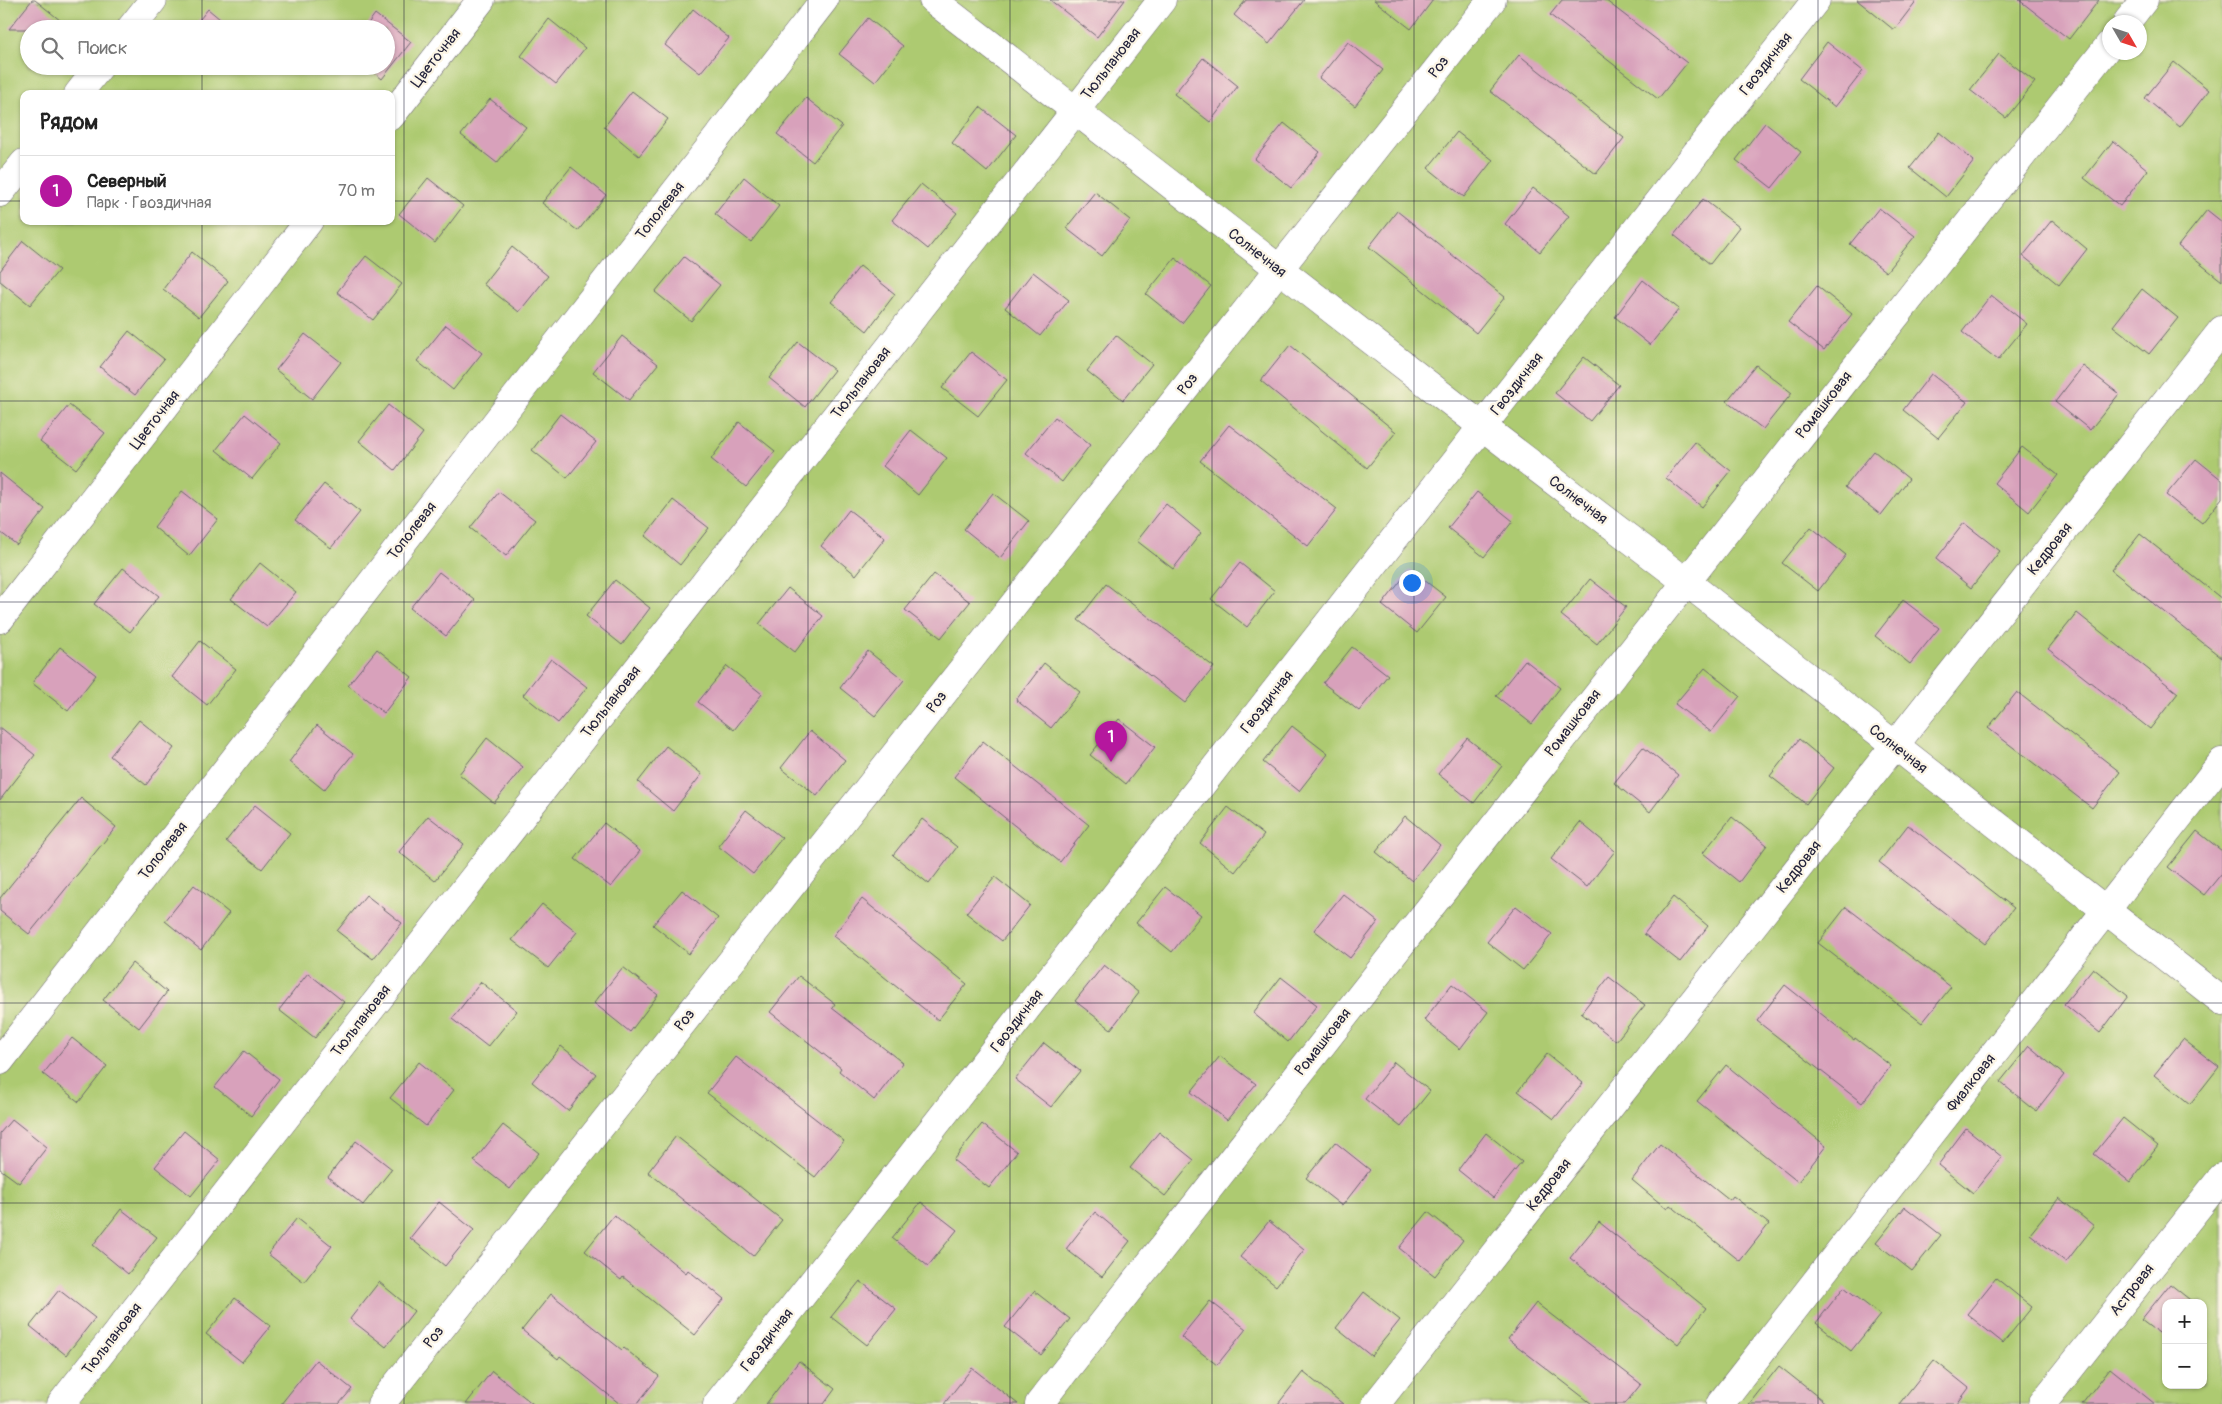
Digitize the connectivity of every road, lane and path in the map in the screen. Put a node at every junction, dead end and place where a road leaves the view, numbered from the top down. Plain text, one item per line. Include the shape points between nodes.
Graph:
1 (153, 0) edge
2 (481, 0) edge
3 (824, 0) edge
4 (933, 0) edge
5 (1162, 0) edge
6 (1492, 0) edge
7 (1816, 0) edge
8 (2144, 0) edge
9 (2132, 15) edge
10 (137, 20) edge
11 (2102, 54) edge
12 (93, 75) edge
13 (81, 90) edge
14 (1076, 110) junction
15 (395, 111) edge
16 (20, 168) edge
17 (0, 193) edge
18 (306, 225) edge
19 (1279, 270) junction
20 (2222, 330) edge
21 (1483, 427) junction
22 (1685, 581) junction
23 (0, 619) edge
24 (1894, 746) junction
25 (2222, 762) edge
26 (2105, 911) junction
27 (2222, 1001) edge
28 (0, 1061) edge
29 (2222, 1177) edge
30 (61, 1404) edge
31 (381, 1404) edge
32 (717, 1404) edge
33 (1039, 1404) edge
34 (1376, 1404) edge
35 (1720, 1404) edge
36 (2042, 1404) edge

1 - 10 street
2 - 15 street, Цветочная
3 - 28 street, Тополевая
4 - 14 street, Солнечная
5 - 14 street, Тюльпановая
6 - 19 street, Роз
7 - 21 street, Гвоздичная
8 - 9 street
11 - 22 street, Ромашковая
12 - 13 street
14 - 19 street, Солнечная
14 - 30 street, Тюльпановая
16 - 17 street
18 - 23 street, Цветочная
19 - 21 street, Солнечная
19 - 31 street, Роз
20 - 24 street, Кедровая
21 - 22 street, Солнечная
21 - 32 street, Гвоздичная
22 - 24 street, Солнечная
22 - 33 street, Ромашковая
24 - 26 street, Солнечная
24 - 34 street, Кедровая
25 - 26 street, Фиалковая
26 - 27 street, Солнечная
26 - 35 street, Фиалковая
29 - 36 street, Астровая

